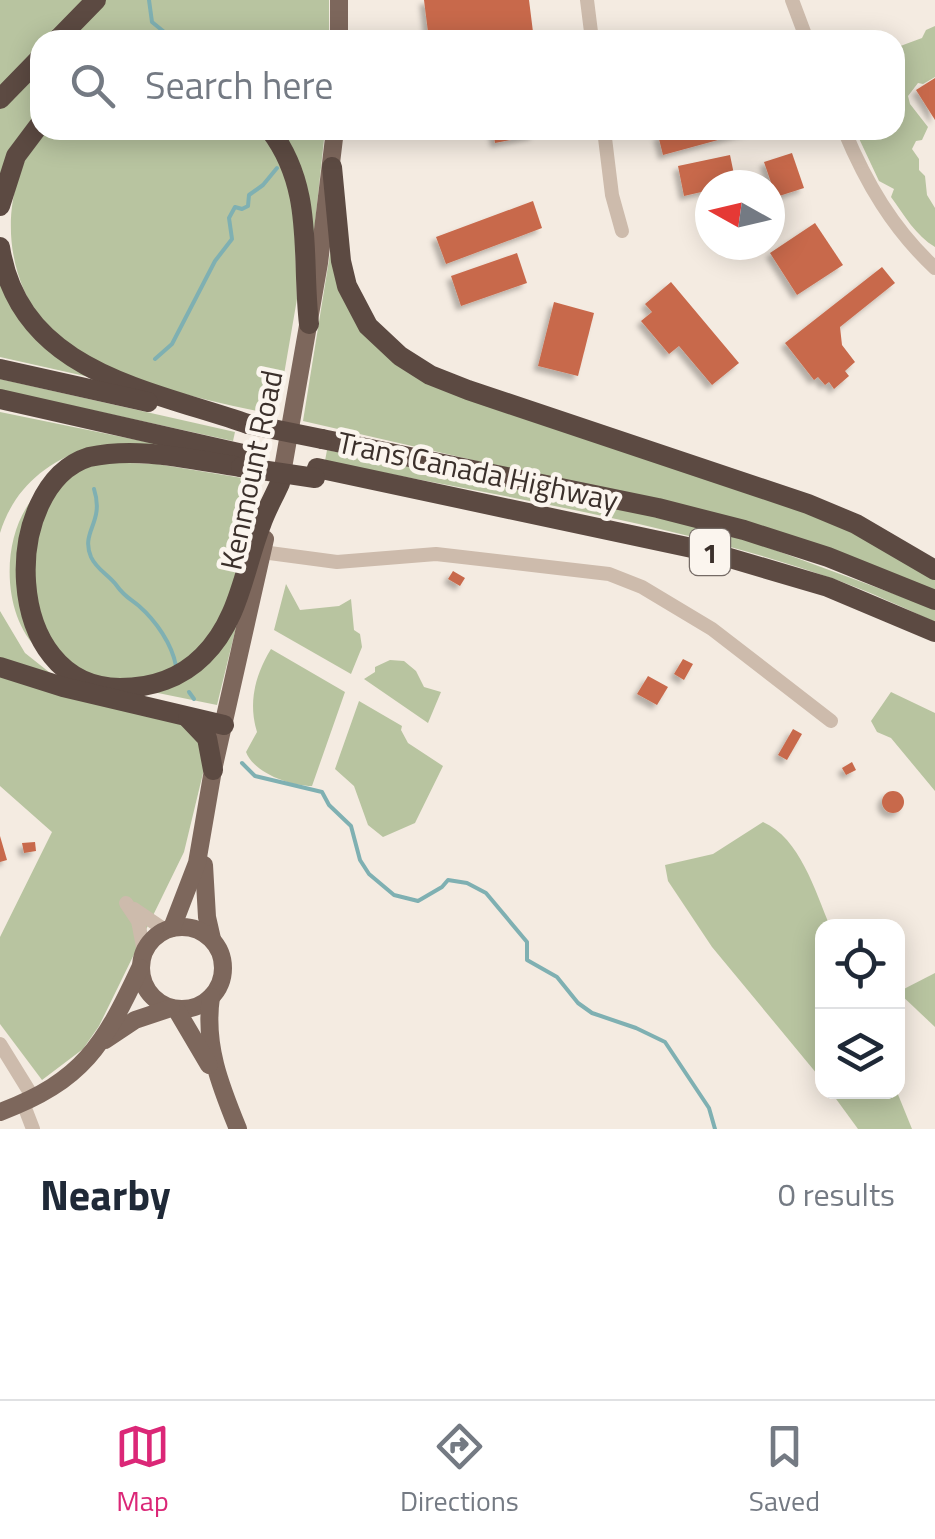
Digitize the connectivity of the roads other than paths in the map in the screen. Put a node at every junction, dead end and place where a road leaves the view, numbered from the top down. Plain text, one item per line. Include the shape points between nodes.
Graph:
1 (96, 0) edge
2 (339, 0) edge
3 (350, 0) edge
4 (587, 0) edge
5 (792, 0) edge
6 (67, 30) edge
7 (339, 30) edge
8 (341, 30) edge
9 (591, 30) edge
10 (803, 30) edge
11 (30, 68) edge
12 (0, 99) edge
13 (30, 137) edge
14 (277, 140) edge
15 (334, 140) edge
16 (605, 140) edge
17 (848, 140) edge
18 (332, 167) junction
19 (0, 206) edge
20 (622, 232) dead end
21 (0, 247) edge
22 (935, 268) edge
23 (308, 324) junction
24 (0, 369) edge
25 (0, 399) edge
26 (248, 424) junction
27 (242, 461) junction
28 (280, 483) junction
29 (16, 510) dead end
30 (262, 552) junction
31 (935, 570) edge
32 (935, 600) edge
33 (15, 628) dead end
34 (935, 632) edge
35 (0, 668) edge
36 (96, 686) junction
37 (182, 715) junction
38 (225, 721) junction
39 (832, 721) dead end
40 (213, 770) junction
41 (206, 819) junction
42 (168, 929) junction
43 (212, 939) junction
44 (142, 960) junction
45 (212, 997) junction
46 (174, 1008) junction
47 (101, 1042) junction
48 (0, 1044) edge
49 (7, 1068) edge
50 (219, 1083) junction
51 (28, 1101) junction
52 (0, 1112) edge
53 (33, 1129) edge
54 (238, 1129) edge

1 - 6 highway
2 - 7 main road
3 - 8 main road
4 - 9 street
5 - 10 street
11 - 12 highway
13 - 19 highway via 16,156
14 - 23 highway via 300,191
15 - 18 main road, Kenmount Road
16 - 20 street
17 - 22 street via 883,207
18 - 23 main road, Kenmount Road
18 - 31 highway via 347,286 368,326 406,361 468,390 824,510
21 - 26 highway via 17,300 67,356
23 - 28 main road, Kenmount Road
24 - 26 highway, Trans Canada Highway / 1
25 - 27 highway, Trans Canada Highway / 1
26 - 32 highway, Trans Canada Highway / 1, bridge via 725,525
27 - 29 highway via 91,456 48,474
27 - 34 highway, Trans Canada Highway / 1 via 664,540 828,587
28 - 30 main road, Kenmount Road
28 - 36 highway via 236,605 207,652 156,684
30 - 38 main road, Kenmount Road
30 - 39 street via 336,562 436,554 609,574 712,630
33 - 36 highway via 46,664
35 - 37 highway
36 - 38 highway
37 - 38 highway
37 - 40 highway via 208,738
38 - 40 main road, Kenmount Road
40 - 41 main road, Kenmount Road
41 - 42 main road, Kenmount Road via 197,863
41 - 43 main road, Kenmount Road via 203,880
42 - 43 main road via 194,928
42 - 44 main road via 152,939
42 - 44 street via 126,903 138,922
43 - 45 main road via 224,964
44 - 46 main road via 147,990
44 - 47 main road
45 - 46 main road
45 - 50 main road via 209,1036
46 - 47 main road via 134,1020
46 - 50 main road
47 - 51 main road via 72,1075
48 - 49 street
49 - 51 street
50 - 54 main road
51 - 52 main road
51 - 53 street

